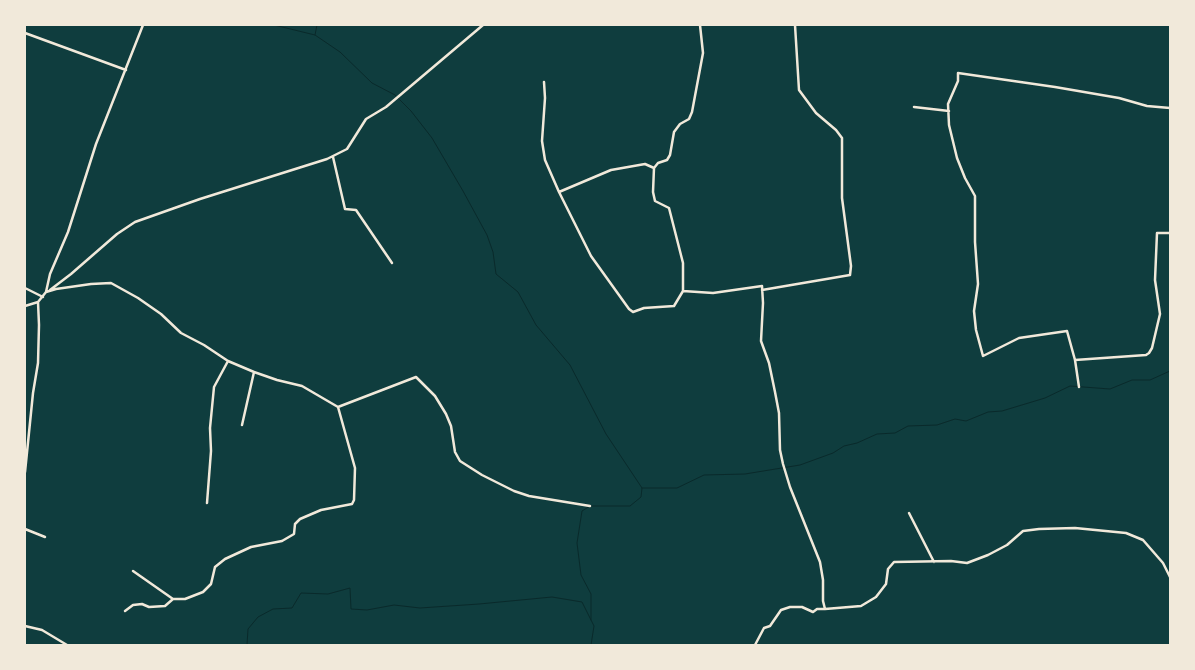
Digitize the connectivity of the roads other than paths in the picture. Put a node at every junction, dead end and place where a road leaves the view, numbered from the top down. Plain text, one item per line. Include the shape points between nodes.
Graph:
1 (143, 25) edge
2 (483, 25) edge
3 (700, 25) edge
4 (795, 25) edge
5 (25, 33) edge
6 (126, 70) junction
7 (544, 82) dead end
8 (914, 107) dead end
9 (1170, 108) edge
10 (949, 111) junction
11 (333, 156) junction
12 (654, 168) junction
13 (559, 192) junction
14 (1170, 233) edge
15 (392, 263) dead end
16 (25, 288) edge
17 (762, 290) junction
18 (684, 291) junction
19 (46, 292) junction
20 (42, 297) junction
21 (38, 302) junction
22 (25, 306) edge
23 (1075, 360) junction
24 (228, 361) junction
25 (254, 372) junction
26 (1079, 387) dead end
27 (338, 407) junction
28 (242, 425) dead end
29 (26, 454) edge
30 (25, 472) edge
31 (207, 503) dead end
32 (590, 506) dead end
33 (909, 513) dead end
34 (25, 529) edge
35 (45, 537) dead end
36 (934, 562) junction
37 (133, 571) dead end
38 (1170, 577) edge
39 (173, 599) junction
40 (825, 609) junction
41 (125, 611) dead end
42 (25, 626) edge
43 (67, 645) edge
44 (755, 645) edge

1 - 6 street
2 - 11 street via 386,108 366,118 347,149
3 - 12 street via 702,53 692,112 674,132 666,160
4 - 17 street via 799,90 816,113 842,138 842,198 850,275
5 - 6 street
6 - 19 street via 96,144
7 - 13 street via 542,141 545,160
8 - 10 street
9 - 10 street via 958,73 948,104
10 - 23 street via 957,158 975,196 978,284 974,311 983,356 1019,338 1067,332
11 - 15 street via 346,209 356,210
11 - 19 street via 135,222
12 - 13 street via 645,164 611,170
12 - 18 street via 652,192 655,201 669,208 683,263
13 - 18 street via 591,256 629,309 634,312 674,306
14 - 23 street via 1157,233 1155,280 1160,314 1149,353
16 - 20 street
17 - 18 street via 762,286 713,293
17 - 40 street via 761,341 776,392 780,450 794,500 820,562
19 - 20 street
19 - 24 street via 111,283 161,314 181,333
20 - 21 street
21 - 22 street
21 - 29 street via 38,363
23 - 26 street
24 - 25 street
24 - 31 street via 214,387
25 - 27 street via 302,386
25 - 28 street
27 - 32 street via 416,377 435,396 446,414 460,461 482,475 529,496
27 - 39 street via 355,468 352,504 321,510 300,519 295,524 294,534 282,541 251,547 220,562 211,584 202,592 185,599
29 - 30 street
33 - 36 street
34 - 35 street
36 - 38 street via 968,563 1007,545 1023,531 1094,529 1126,533 1143,540 1163,562
36 - 40 street via 894,562 888,569 886,584 876,597 861,606
37 - 39 street
39 - 41 street via 165,606 133,605
40 - 44 street via 813,612 802,607 790,607 781,610 770,626 764,628
42 - 43 street via 42,630

